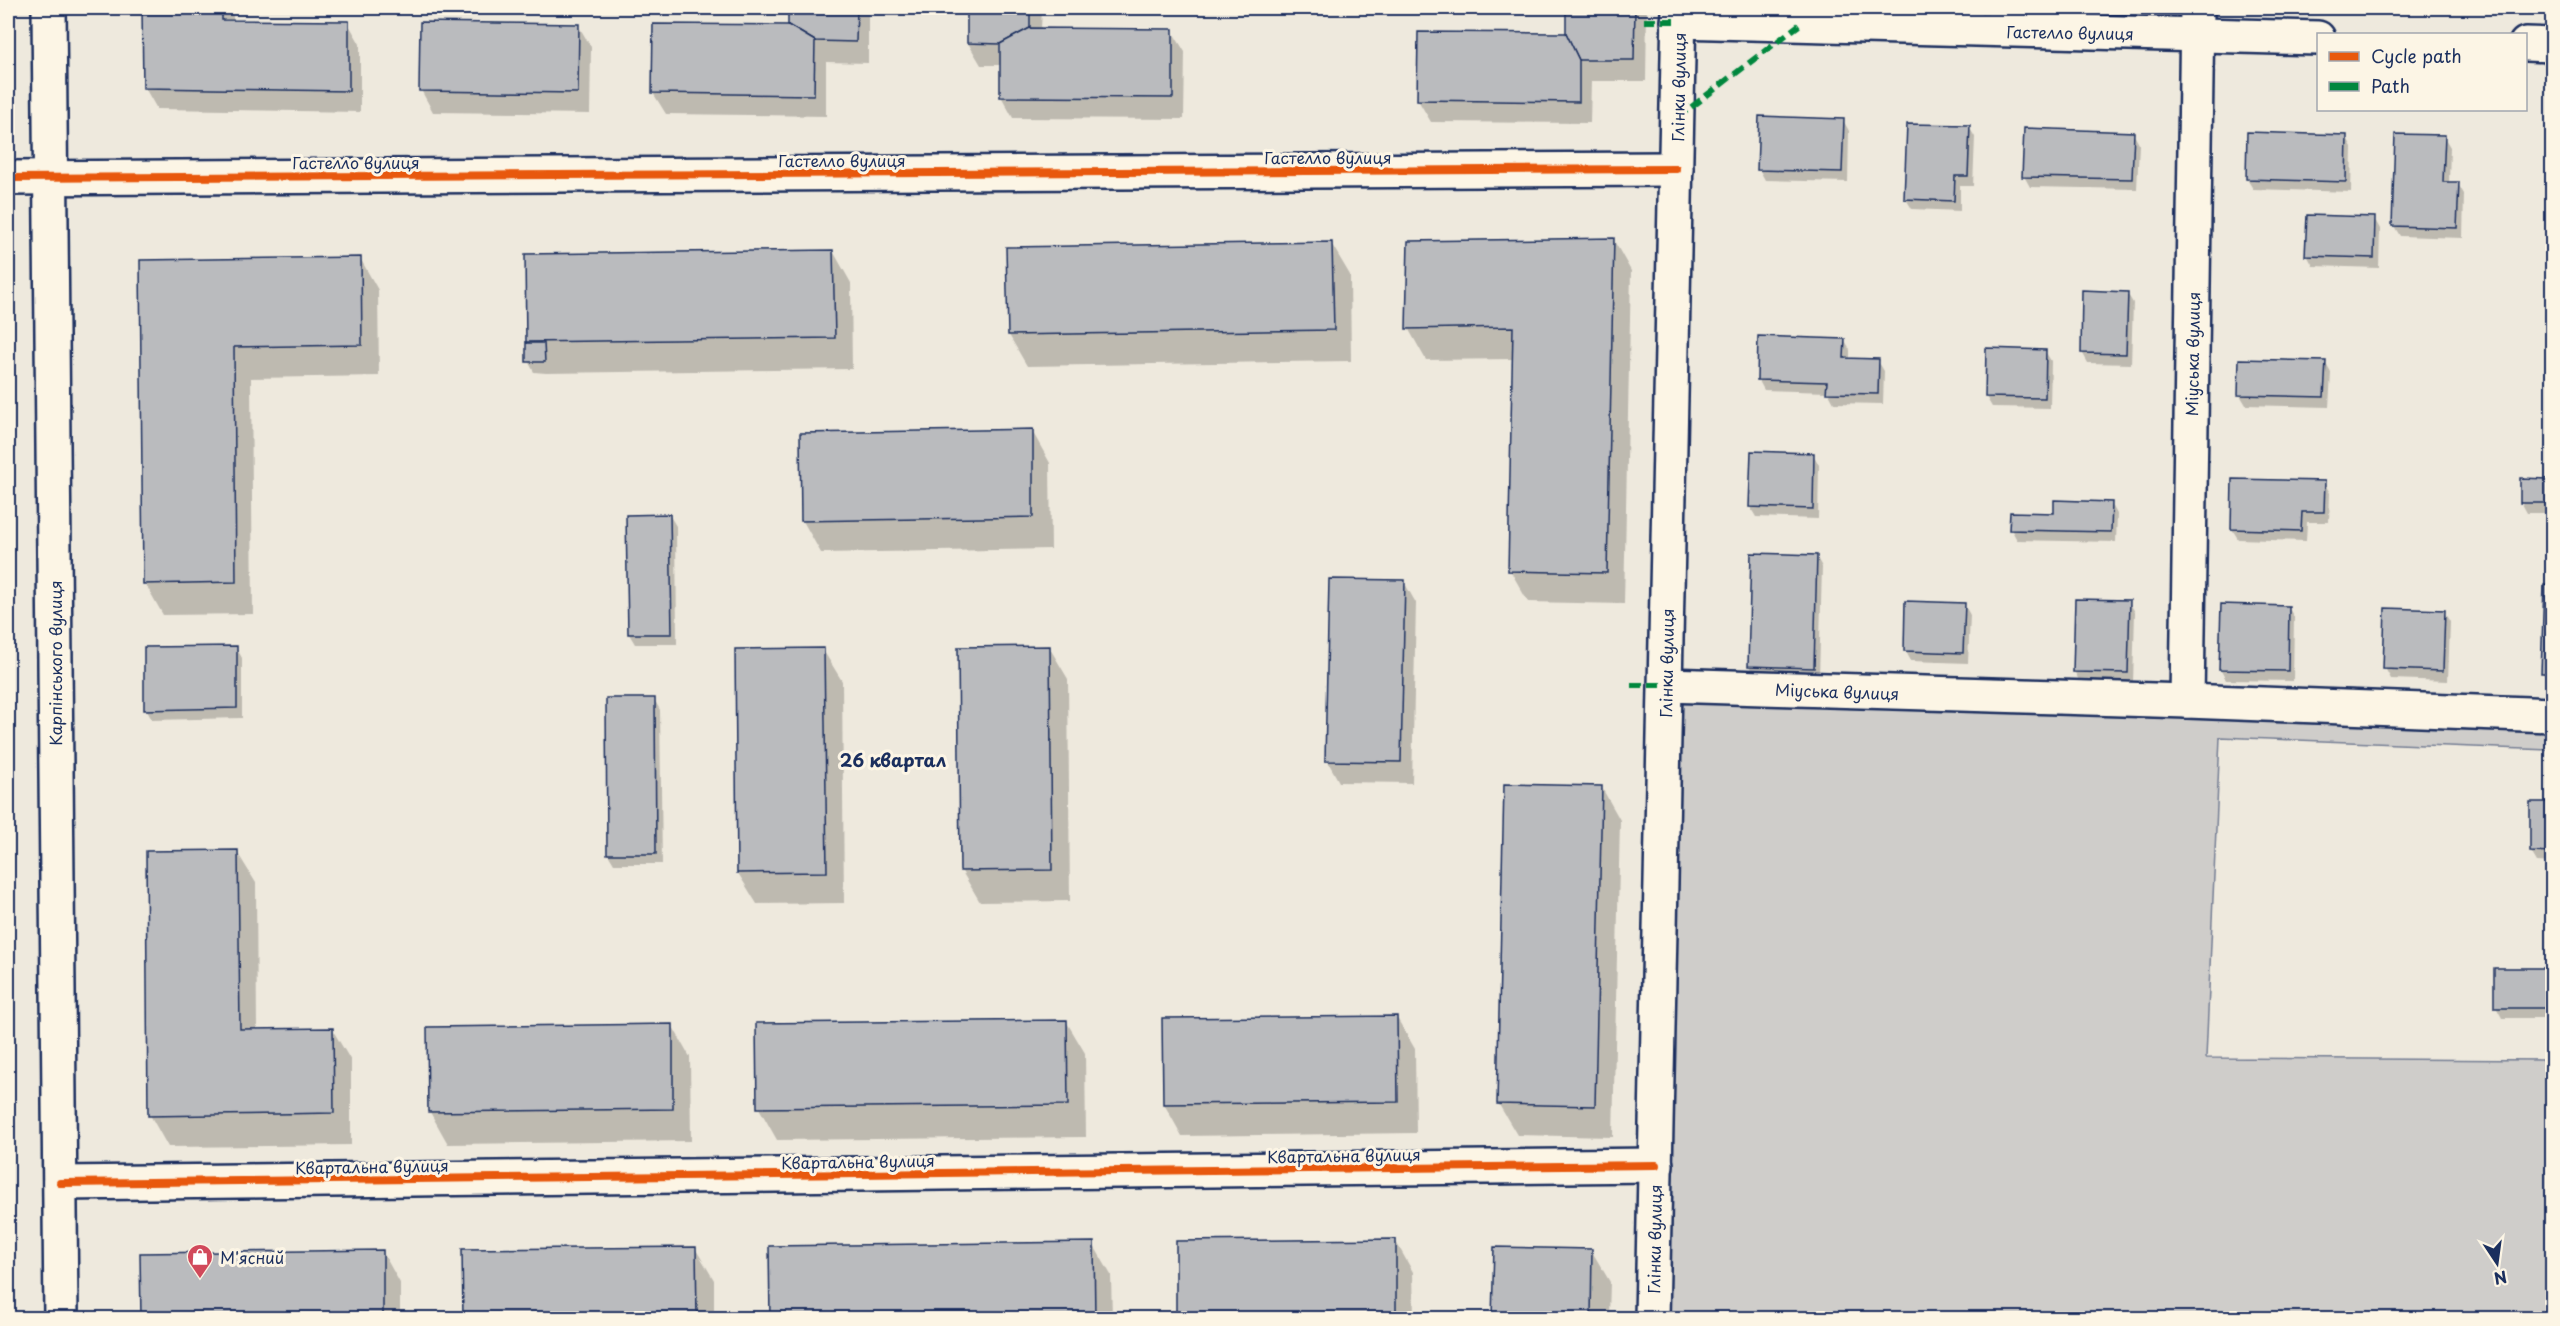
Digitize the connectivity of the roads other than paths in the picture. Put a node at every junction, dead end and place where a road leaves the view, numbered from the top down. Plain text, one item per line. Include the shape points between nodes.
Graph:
1 (50, 8) edge
2 (1679, 14) edge
3 (2197, 21) edge
4 (2317, 38) edge
5 (2527, 44) edge
6 (2553, 45) edge
7 (1676, 169) junction
8 (51, 177) junction
9 (8, 178) edge
10 (1666, 685) junction
11 (2187, 701) junction
12 (2553, 715) edge
13 (1656, 1165) junction
14 (60, 1183) junction
15 (61, 1318) edge
16 (1652, 1318) edge

1 - 8 street, Карпінського вулиця
2 - 3 street, Гастелло вулиця
2 - 7 street, Глінки вулиця
3 - 4 street, Гастелло вулиця
3 - 11 street, Міуська вулиця
5 - 6 street
7 - 8 street, Гастелло вулиця
7 - 10 street, Глінки вулиця
8 - 9 street, Гастелло вулиця
8 - 14 street, Карпінського вулиця
10 - 11 street, Міуська вулиця
10 - 13 street, Глінки вулиця
11 - 12 street, Міуська вулиця
13 - 14 street, Квартальна вулиця
13 - 16 street, Глінки вулиця
14 - 15 street, Карпінського вулиця

